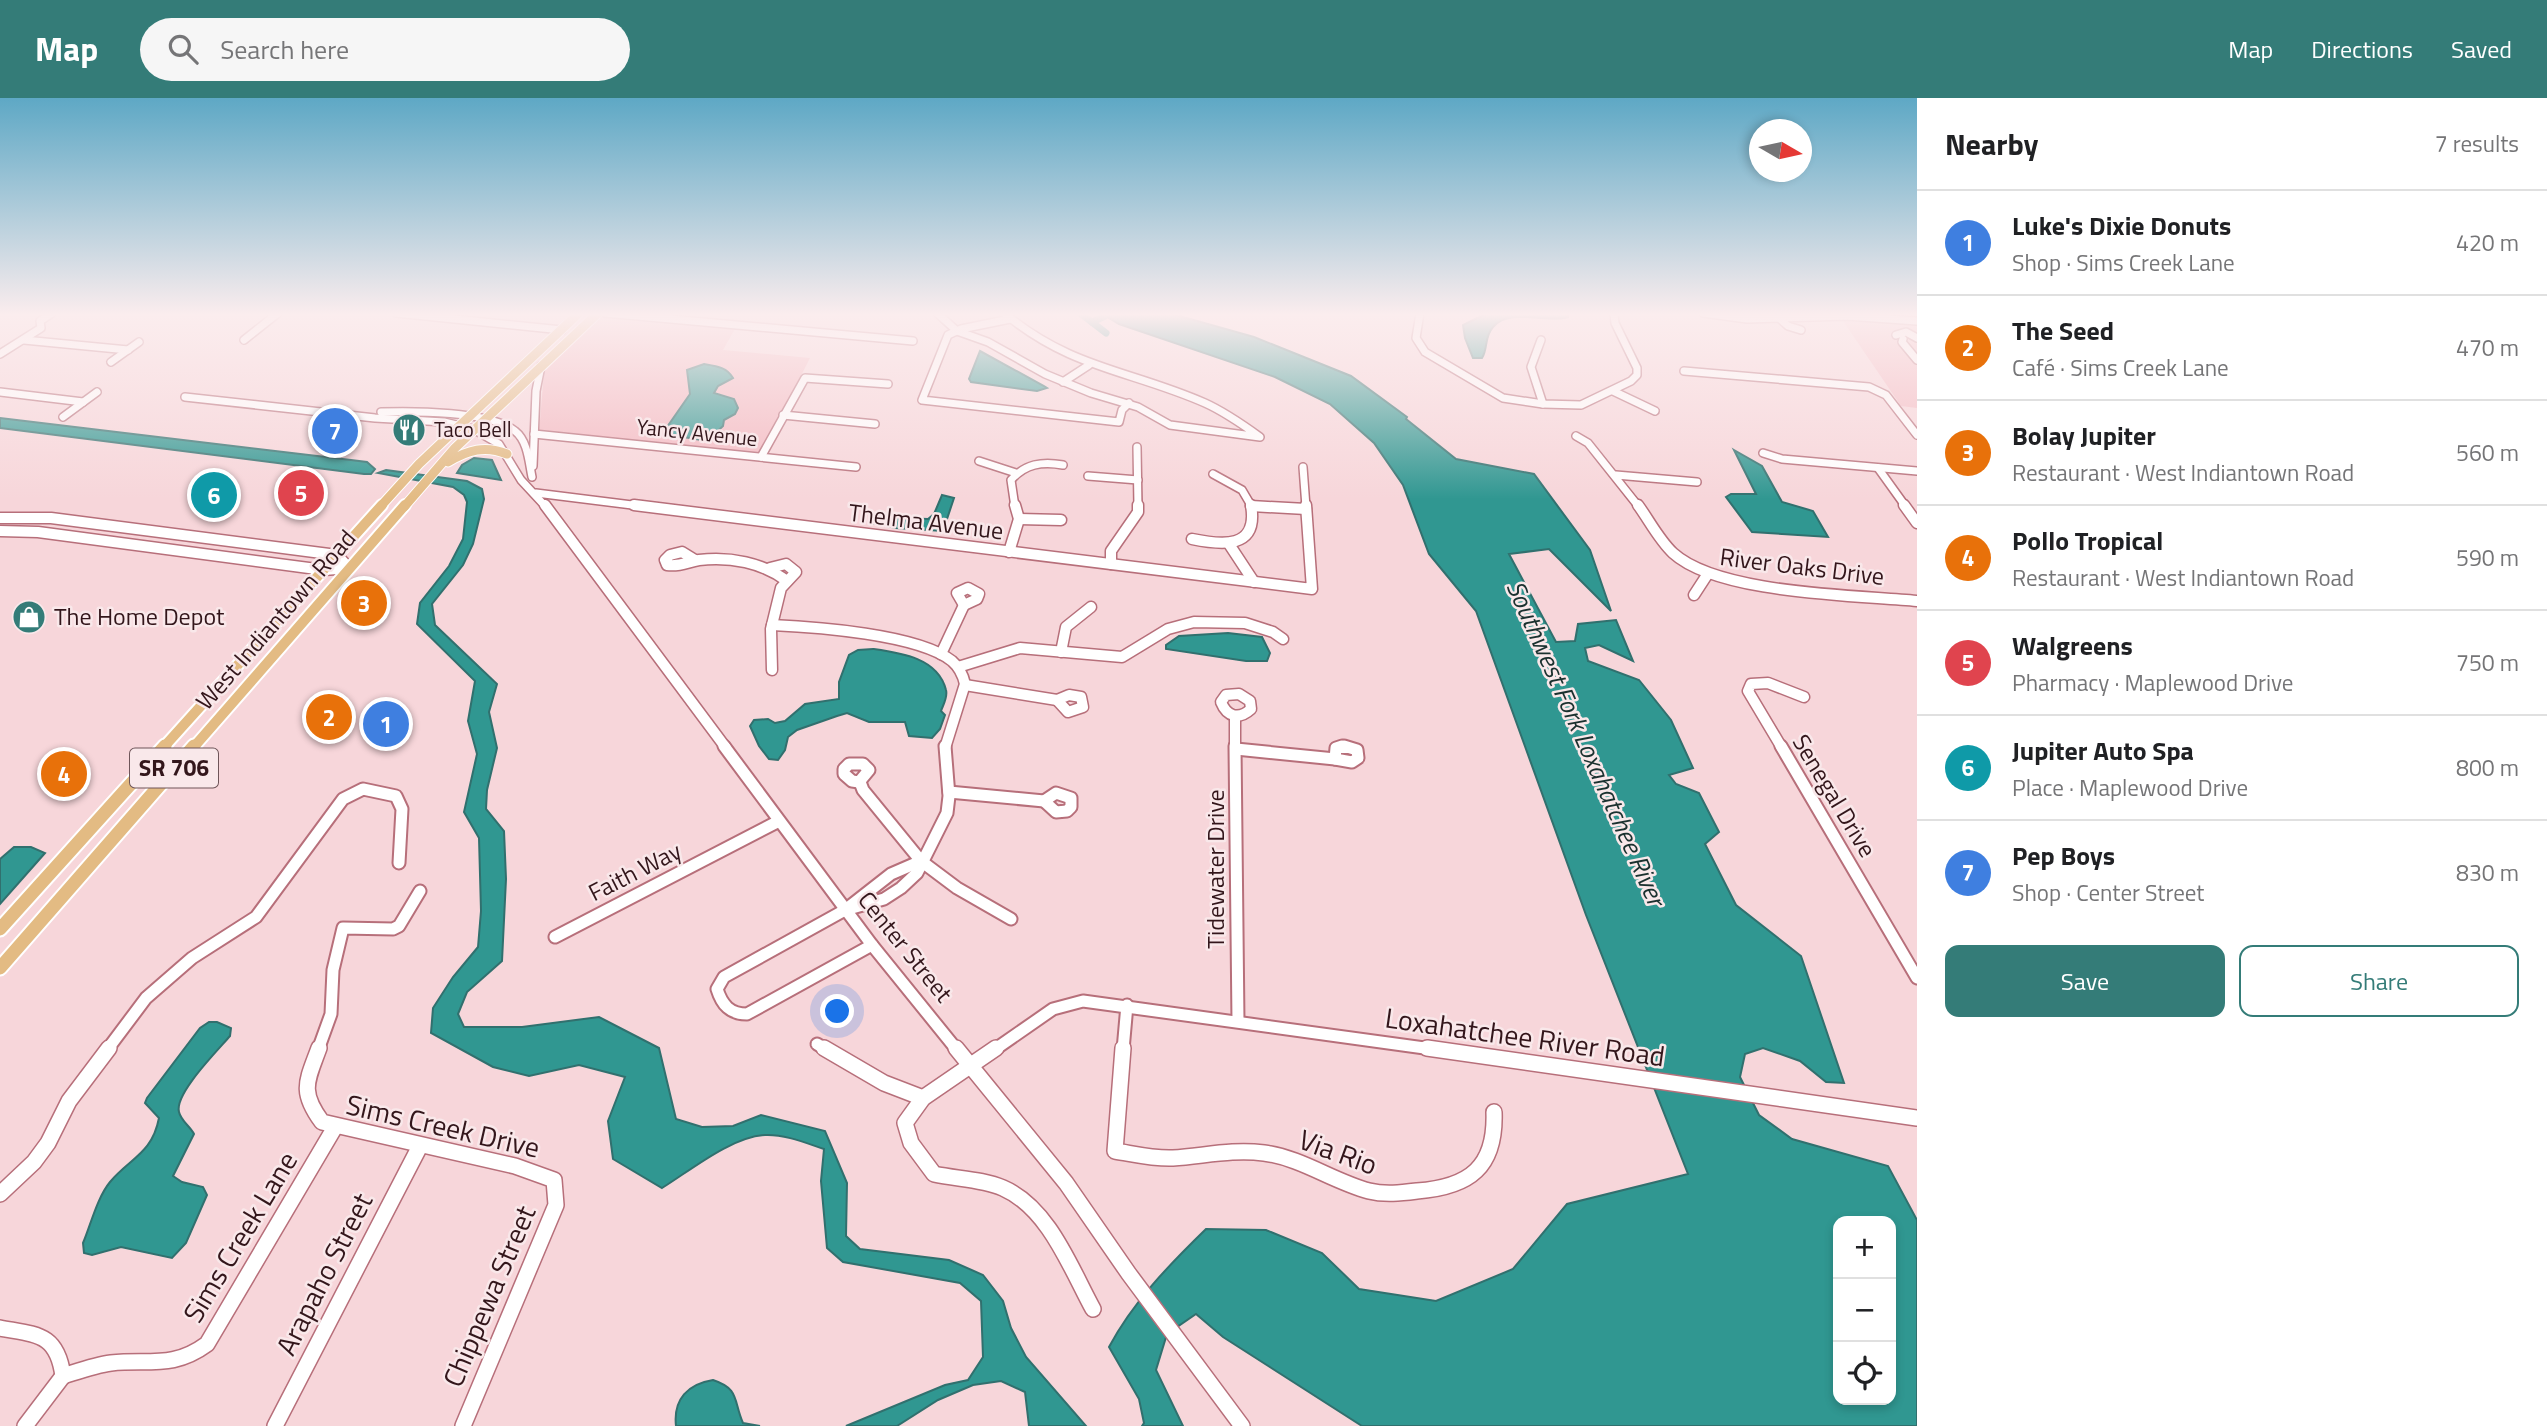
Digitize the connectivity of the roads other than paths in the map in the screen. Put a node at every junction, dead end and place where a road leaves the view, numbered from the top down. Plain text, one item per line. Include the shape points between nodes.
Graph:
1 (513, 375) edge
2 (531, 375) edge
3 (539, 375) edge
4 (931, 375) edge
5 (1050, 375) edge
6 (1074, 375) edge
7 (1119, 375) edge
8 (1461, 375) edge
9 (1534, 375) edge
10 (1636, 375) edge
11 (1732, 375) edge
12 (1063, 382) junction
13 (888, 384) dead end
14 (1613, 391) junction
15 (97, 392) dead end
16 (0, 393) edge
17 (185, 397) dead end
18 (83, 402) junction
19 (1129, 403) junction
20 (1543, 404) junction
21 (1655, 411) dead end
22 (343, 414) junction
23 (783, 415) junction
24 (63, 416) dead end
25 (467, 417) junction
26 (482, 419) junction
27 (875, 424) dead end
28 (458, 425) junction
29 (473, 429) junction
30 (534, 434) junction
31 (1917, 435) edge
32 (1576, 436) dead end
33 (1137, 447) dead end
34 (1763, 453) dead end
35 (507, 454) junction
36 (761, 457) junction
37 (979, 461) dead end
38 (1063, 465) dead end
39 (856, 467) dead end
40 (1303, 467) dead end
41 (1878, 468) junction
42 (434, 471) junction
43 (1917, 471) edge
44 (1016, 474) junction
45 (1213, 474) dead end
46 (1616, 475) junction
47 (1088, 476) dead end
48 (532, 477) junction
49 (1138, 480) junction
50 (402, 482) joint
51 (1697, 482) dead end
52 (536, 493) junction
53 (1251, 506) junction
54 (1306, 509) junction
55 (0, 518) edge
56 (1019, 519) junction
57 (1061, 520) dead end
58 (1917, 523) edge
59 (0, 531) edge
60 (1192, 539) dead end
61 (1229, 544) junction
62 (1009, 552) junction
63 (337, 555) junction
64 (695, 560) dead end
65 (1111, 564) junction
66 (349, 568) junction
67 (770, 568) junction
68 (324, 570) junction
69 (1707, 575) junction
70 (787, 581) junction
71 (1254, 582) junction
72 (1694, 594) dead end
73 (1917, 601) edge
74 (964, 605) dead end
75 (1091, 607) dead end
76 (772, 625) junction
77 (1283, 639) dead end
78 (1060, 652) junction
79 (941, 654) junction
80 (958, 667) junction
81 (772, 670) dead end
82 (965, 685) junction
83 (1804, 697) dead end
84 (1057, 700) dead end
85 (1235, 717) dead end
86 (1236, 749) junction
87 (1335, 759) dead end
88 (860, 782) dead end
89 (950, 792) junction
90 (1044, 801) dead end
91 (779, 821) junction
92 (921, 861) junction
93 (399, 863) dead end
94 (420, 891) dead end
95 (845, 910) junction
96 (1011, 919) dead end
97 (0, 929) edge
98 (555, 937) dead end
99 (872, 945) junction
100 (0, 968) edge
101 (1917, 978) edge
102 (1127, 1005) junction
103 (1238, 1021) junction
104 (817, 1044) dead end
105 (970, 1064) junction
106 (923, 1098) junction
107 (1494, 1112) dead end
108 (1917, 1118) edge
109 (335, 1127) junction
110 (420, 1146) junction
111 (556, 1186) joint
112 (0, 1194) edge
113 (1093, 1309) dead end
114 (0, 1328) edge
115 (64, 1376) junction
116 (25, 1426) edge
117 (275, 1426) edge
118 (463, 1426) edge
119 (1242, 1426) edge

1 - 25 main road, West Indiantown Road / SR 706
2 - 26 main road, West Indiantown Road / SR 706
3 - 30 street, Center Street
4 - 19 street via 922,400 1119,422
5 - 12 street
6 - 12 street
7 - 19 street via 1228,414 1260,437 1179,428
8 - 20 street via 1493,394
9 - 20 street
10 - 14 street
11 - 31 street via 1864,386 1883,393
12 - 19 street
13 - 23 street via 805,378
14 - 20 street via 1581,405
14 - 21 street
15 - 18 street
16 - 18 street
17 - 22 street, Center Street
18 - 24 street
22 - 25 street, Center Street via 396,411
22 - 28 street, Center Street
23 - 27 street
23 - 36 street
25 - 26 street, Center Street
25 - 28 main road, West Indiantown Road / SR 706
26 - 29 main road, West Indiantown Road / SR 706
26 - 48 street, Center Street via 519,435
28 - 29 street, Center Street
28 - 50 main road, West Indiantown Road / SR 706
29 - 35 street, Center Street
29 - 42 main road, West Indiantown Road / SR 706
30 - 36 street, Yancy Avenue
30 - 48 street, Center Street
32 - 46 street, River Oaks Drive
33 - 49 street
34 - 41 street
35 - 42 main road via 489,447 474,448
35 - 52 street, Center Street via 521,480
36 - 39 street, Yancy Avenue
37 - 44 street
38 - 44 street via 1039,463
40 - 54 street
41 - 43 street
41 - 58 street
42 - 66 main road, West Indiantown Road / SR 706
44 - 56 street via 1011,493
45 - 53 street via 1236,485
46 - 51 street
46 - 69 street, River Oaks Drive via 1672,552
47 - 49 street
48 - 52 street, Center Street
49 - 65 street via 1138,512 1111,551
50 - 63 main road, West Indiantown Road / SR 706
52 - 62 street, Thelma Avenue
52 - 91 street, Center Street
53 - 54 street
53 - 61 street via 1249,531
54 - 71 street, Thelma Avenue via 1312,589
55 - 63 street via 51,518
56 - 57 street
56 - 62 street
59 - 68 street via 38,532
60 - 61 street
61 - 71 street
62 - 65 street, Thelma Avenue
63 - 66 street
63 - 68 main road, West Indiantown Road / SR 706
64 - 67 street
65 - 71 street, Thelma Avenue
66 - 68 street
66 - 100 main road, West Indiantown Road / SR 706
67 - 70 street
67 - 70 street via 791,566 796,572
68 - 97 main road, West Indiantown Road / SR 706
69 - 72 street
69 - 73 street, River Oaks Drive via 1742,584
70 - 76 street
74 - 79 street
75 - 78 street via 1066,626
76 - 79 street via 849,629
76 - 81 street
77 - 78 street via 1265,628 1198,620 1166,629 1122,657
78 - 80 street via 1013,649
79 - 80 street
80 - 82 street
82 - 84 street
82 - 89 street via 945,745
83 - 101 street, Senegal Drive via 1761,682 1751,684 1748,691
85 - 86 street, Tidewater Drive
86 - 87 street
86 - 103 street, Tidewater Drive
88 - 92 street
89 - 90 street
89 - 92 street via 942,830
91 - 95 street, Center Street
91 - 98 street, Faith Way
92 - 95 street via 917,874 891,894 868,907
92 - 96 street
93 - 112 street via 402,809 396,796 363,789 343,799 256,916 192,958 146,998 69,1101 41,1153
94 - 109 street, Sims Creek Drive via 393,929 343,928 332,970 331,1014 305,1087 310,1106 322,1122
95 - 99 street, Center Street
95 - 99 street via 724,977 717,989 721,1002 731,1012 747,1014
99 - 105 street, Center Street
102 - 103 street, Loxahatchee River Road
102 - 105 street, Loxahatchee River Road via 1083,1002 1053,1009
102 - 107 street, Via Rio via 1115,1151 1170,1158 1251,1151 1296,1160 1381,1193 1428,1191 1448,1187 1480,1170 1494,1139
103 - 108 street, Loxahatchee River Road
104 - 106 street via 884,1083
105 - 106 street, Loxahatchee River Road
105 - 119 street, Center Street via 1066,1183
106 - 113 street via 905,1123 911,1143 934,1174 1004,1188 1024,1200 1055,1241
109 - 110 street, Sims Creek Drive
109 - 115 street, Sims Creek Lane via 207,1344 193,1357 177,1363 111,1363
110 - 111 street, Sims Creek Drive via 534,1171 548,1176
110 - 117 street, Arapaho Street
111 - 118 street, Chippewa Street via 556,1205
114 - 115 street via 55,1344
115 - 116 street

